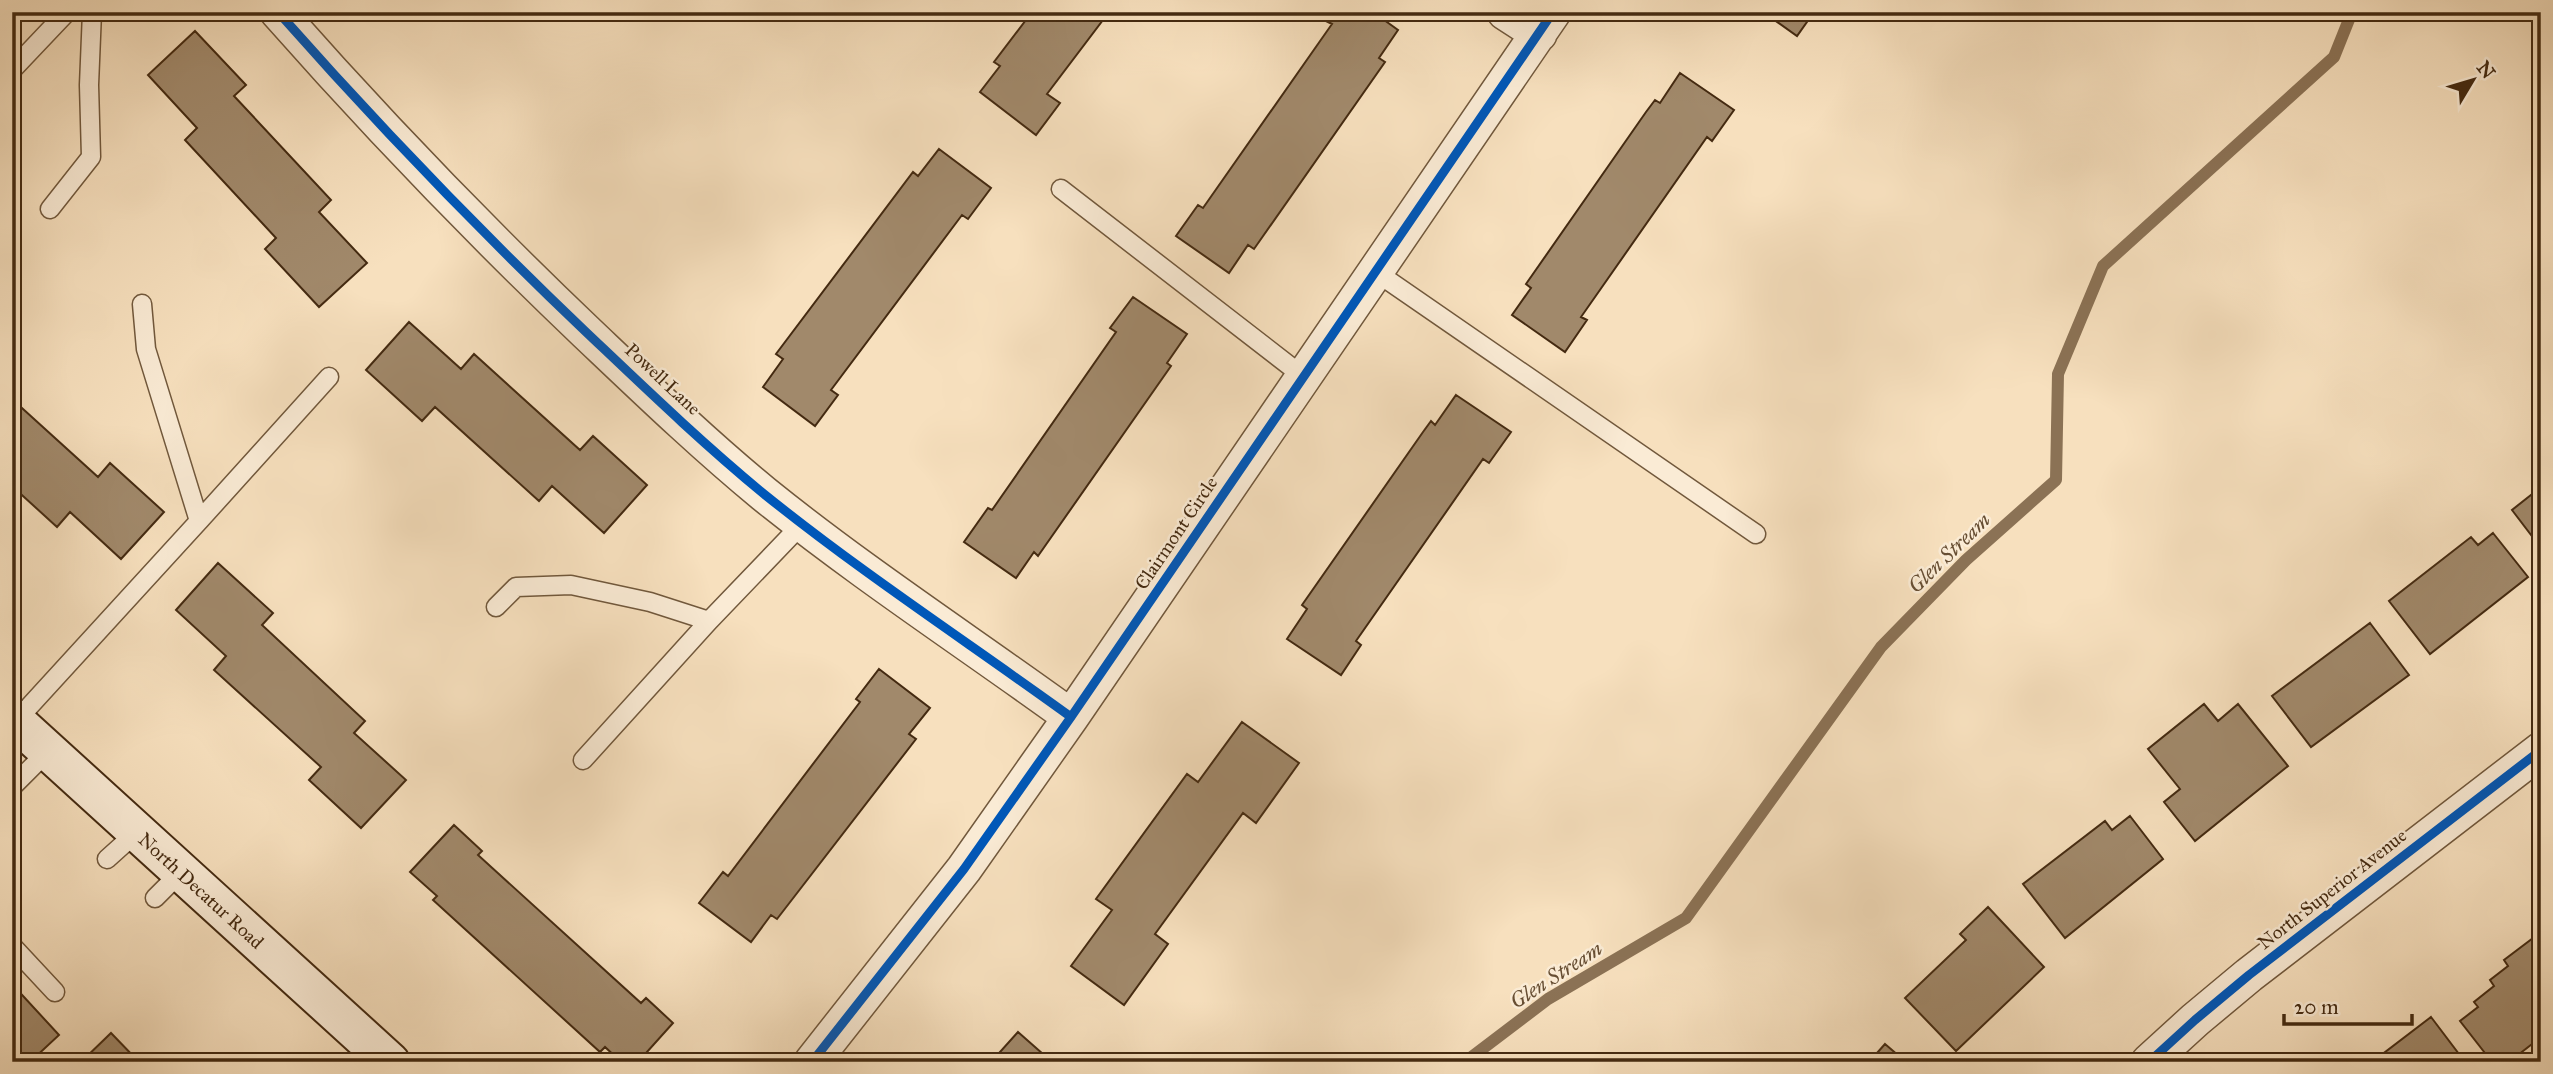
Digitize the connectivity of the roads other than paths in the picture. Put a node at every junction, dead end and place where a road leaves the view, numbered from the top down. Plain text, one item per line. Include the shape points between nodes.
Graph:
1 (67, 12) edge
2 (92, 12) edge
3 (278, 12) edge
4 (1505, 12) edge
5 (1546, 23) edge
6 (12, 70) edge
7 (1061, 189) dead end
8 (50, 209) dead end
9 (1376, 272) junction
10 (142, 304) dead end
11 (328, 377) dead end
12 (1304, 377) junction
13 (199, 521) junction
14 (803, 523) junction
15 (1756, 534) dead end
16 (496, 607) dead end
17 (709, 621) junction
18 (1071, 717) junction
19 (14, 720) edge
20 (2541, 750) edge
21 (48, 751) junction
22 (583, 760) dead end
23 (12, 787) edge
24 (137, 832) junction
25 (107, 859) dead end
26 (14, 948) edge
27 (55, 992) dead end
28 (390, 1062) edge
29 (812, 1062) edge
30 (2149, 1062) edge

1 - 6 lane
2 - 8 lane via 91,157
3 - 14 street, Powell Lane via 513,262 647,390
4 - 5 street
5 - 9 street, Clairmont Circle
7 - 12 lane
9 - 12 street, Clairmont Circle
9 - 15 lane
10 - 13 lane via 146,349
11 - 13 lane
12 - 18 street, Clairmont Circle
13 - 19 lane
14 - 17 lane
14 - 18 street, Powell Lane
16 - 17 lane via 516,587 571,585
17 - 22 lane
18 - 29 street, Clairmont Circle via 964,869
19 - 21 main road, North Decatur Road
20 - 30 street, North Superior Avenue via 2249,975
21 - 23 lane
21 - 24 main road, North Decatur Road
24 - 25 lane
24 - 28 main road, North Decatur Road via 168,885
26 - 27 lane

